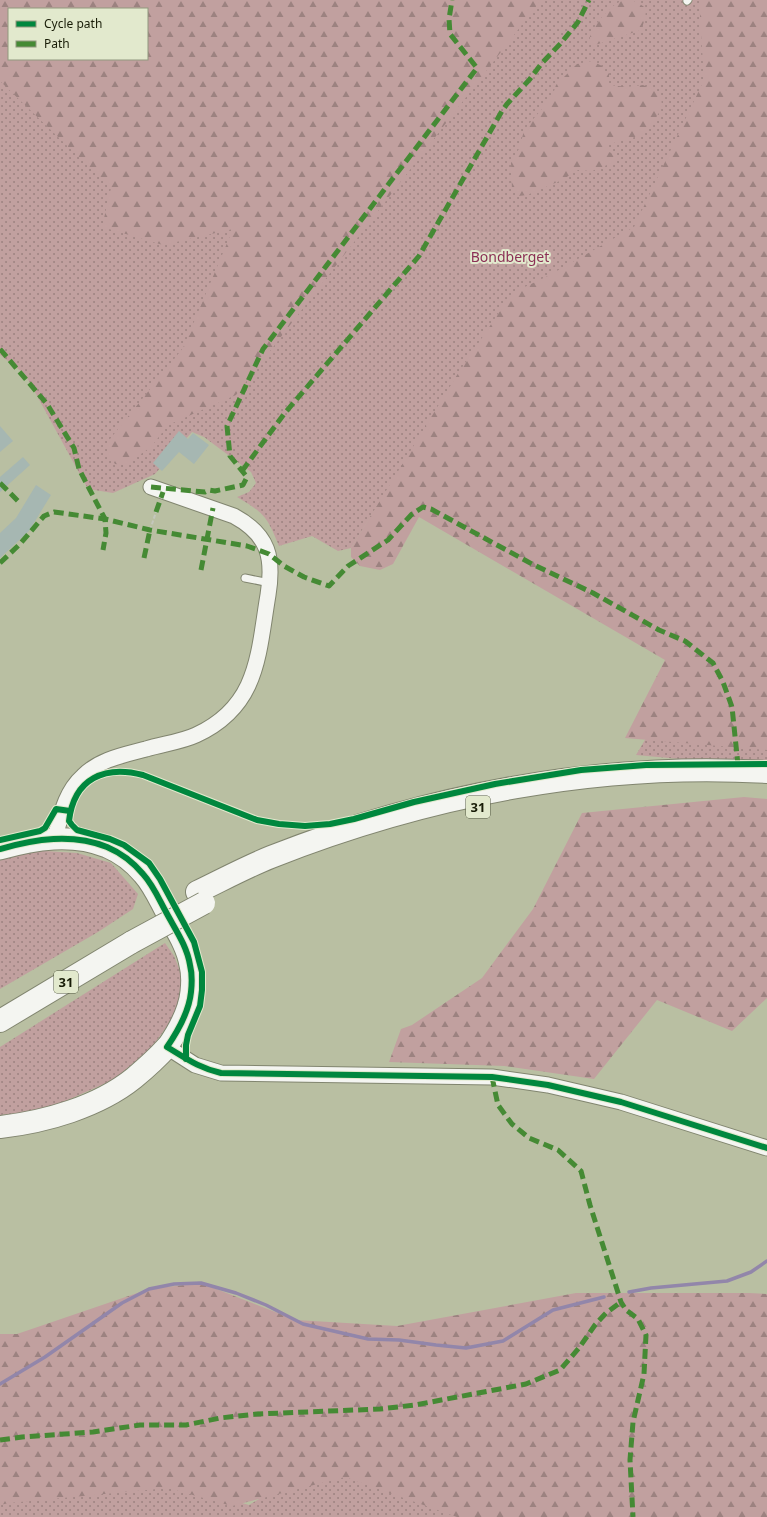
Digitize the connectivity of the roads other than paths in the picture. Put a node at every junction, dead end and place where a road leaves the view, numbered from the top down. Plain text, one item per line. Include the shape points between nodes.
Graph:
1 (151, 487) dead end
2 (245, 578) dead end
3 (270, 583) junction
4 (767, 772) edge
5 (767, 785) edge
6 (55, 838) junction
7 (0, 849) edge
8 (201, 897) junction
9 (130, 936) junction
10 (0, 1006) edge
11 (0, 1021) edge
12 (167, 1047) junction
13 (0, 1127) edge
14 (767, 1148) edge

1 - 3 street via 247,522 255,529 269,554
2 - 3 lane
3 - 6 street via 257,664 239,703 213,727 194,736 116,757 83,775 66,798
4 - 8 highway, 31 via 670,771 622,774 542,783 478,794 429,805 342,831 270,858
5 - 8 highway, 31 via 677,783 542,795 506,801 445,814 351,841
6 - 7 street
6 - 12 street via 91,842 120,854 143,873 185,947 190,965 191,993 176,1034
8 - 9 highway, 31, bridge
9 - 10 highway, 31
9 - 11 highway, 31
12 - 13 highway via 133,1079 100,1099 34,1122
12 - 14 street via 195,1065 222,1073 492,1077 548,1085 621,1102

